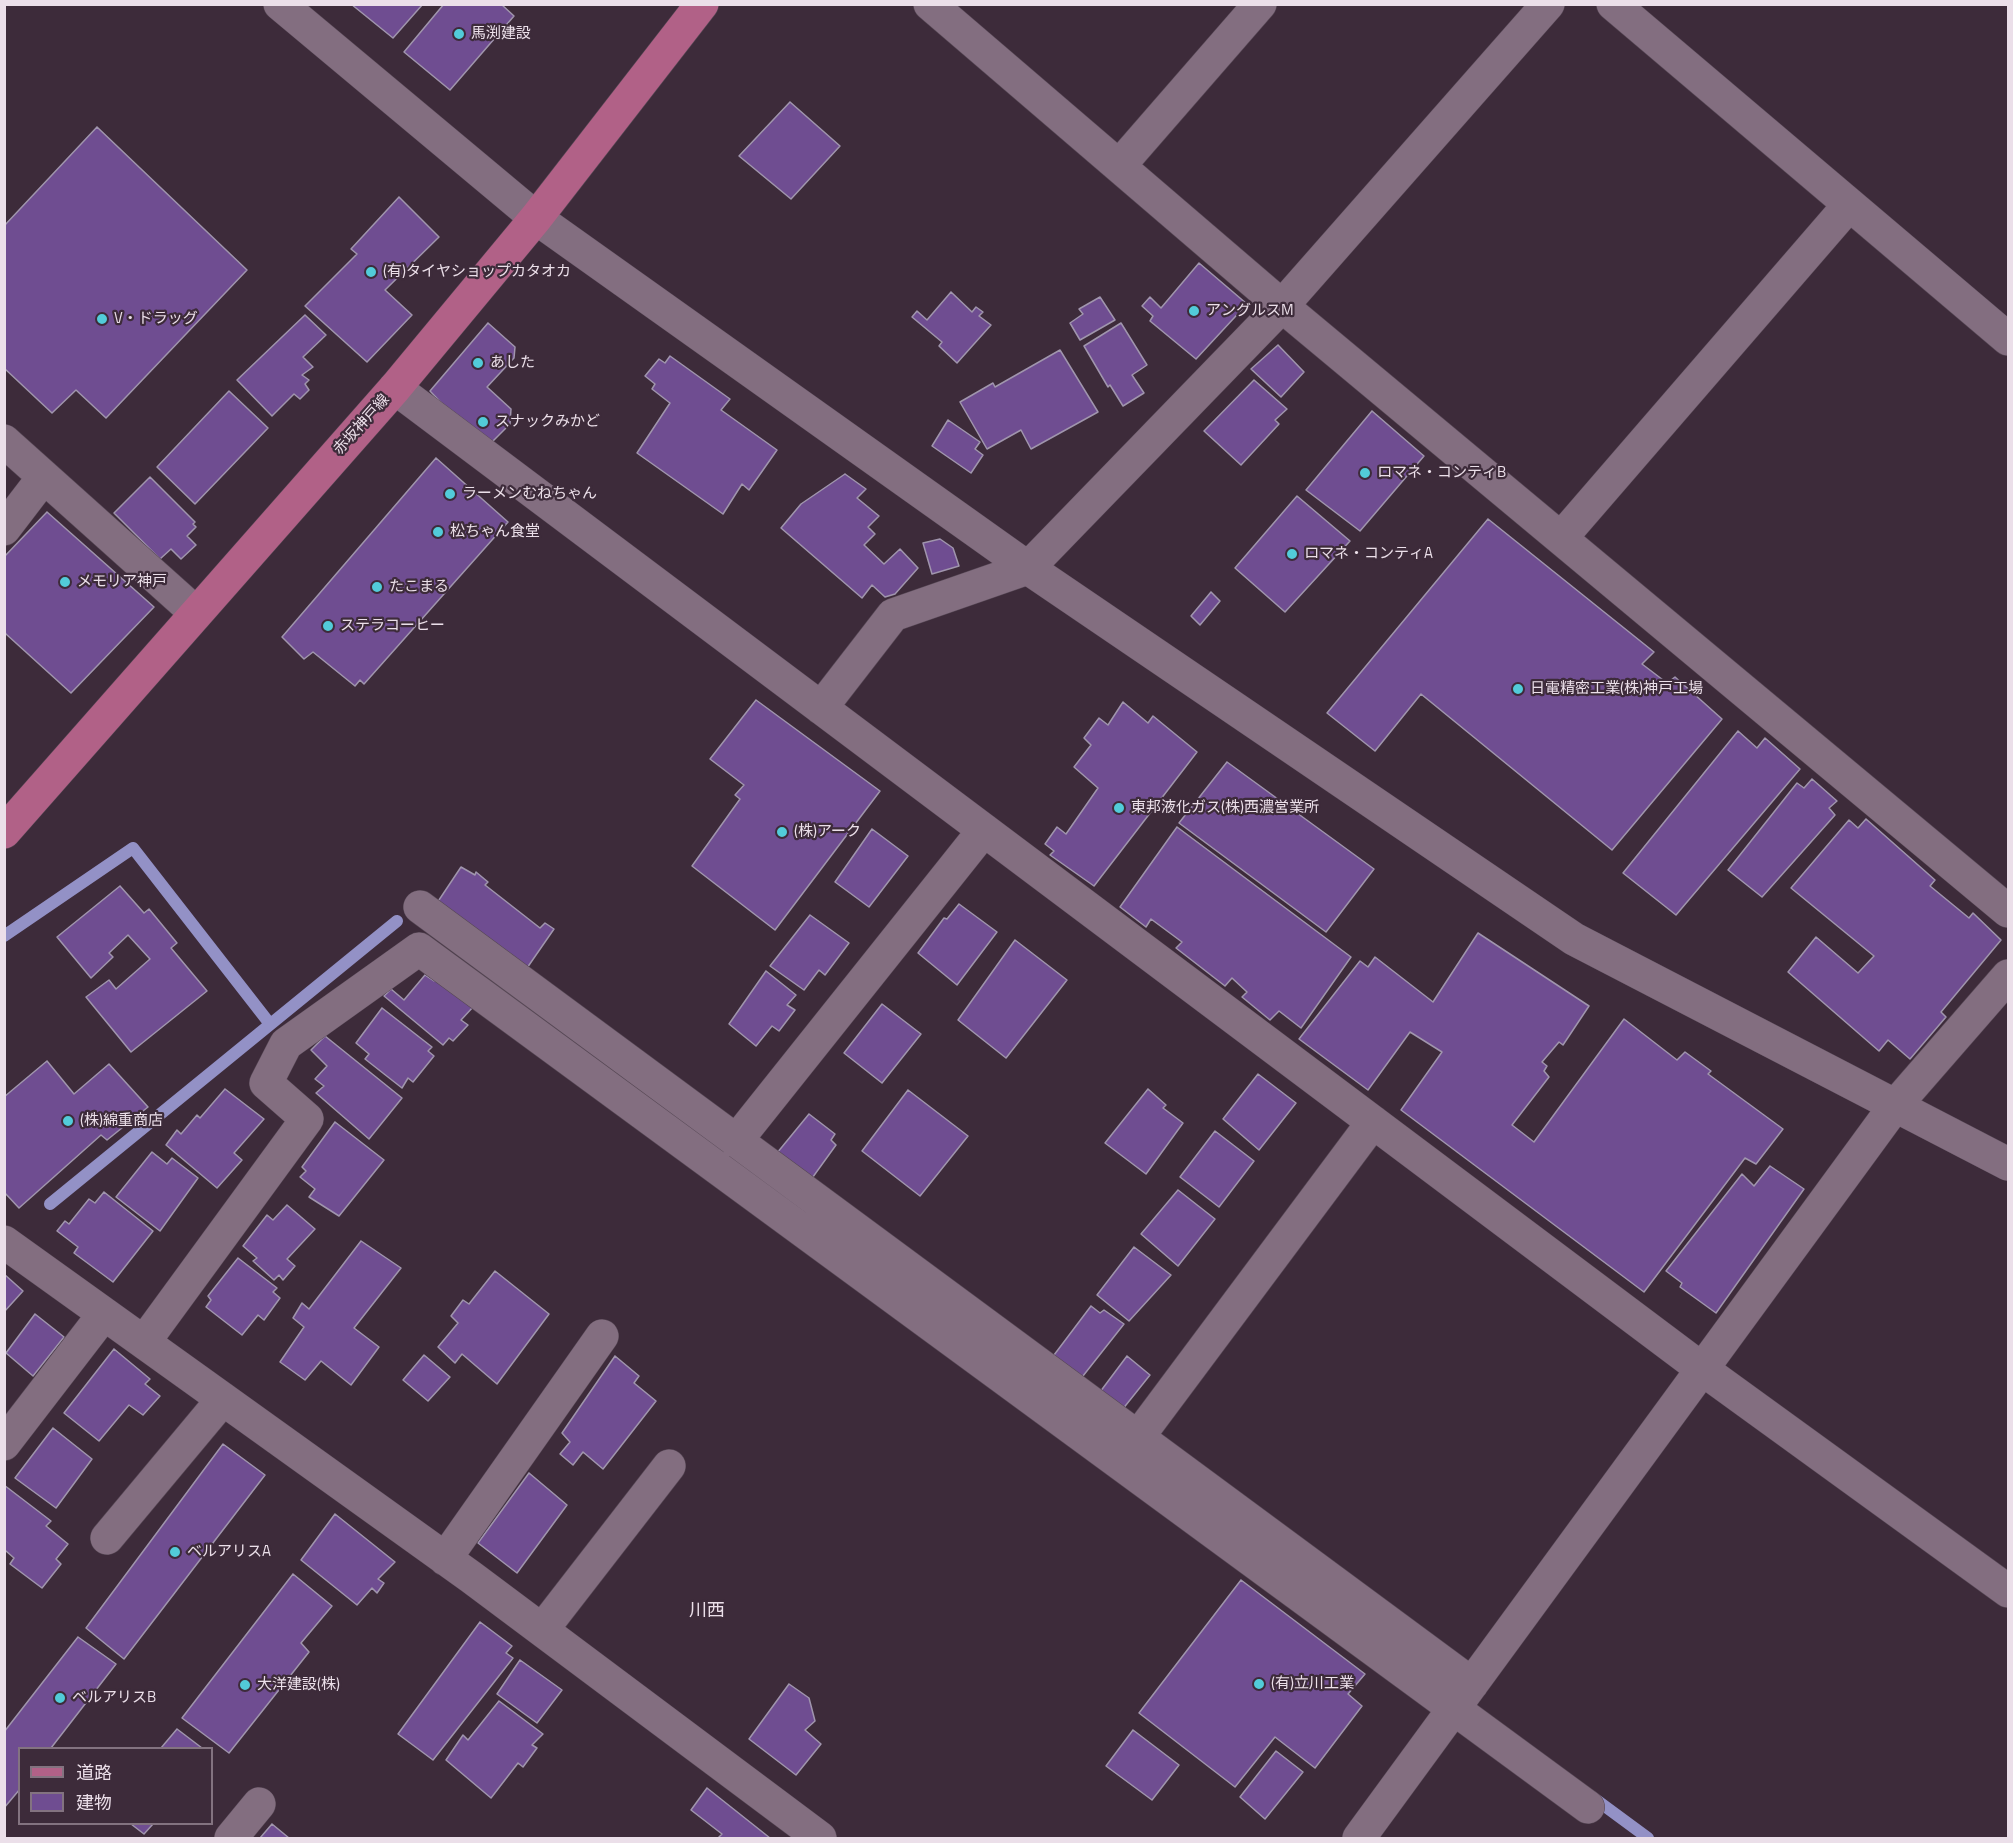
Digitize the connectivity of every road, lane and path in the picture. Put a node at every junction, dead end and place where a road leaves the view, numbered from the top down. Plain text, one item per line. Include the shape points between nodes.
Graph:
1 (280, 4) edge
2 (702, 4) edge
3 (930, 4) edge
4 (1260, 4) edge
5 (1548, 4) edge
6 (1613, 4) edge
7 (1119, 166) junction
8 (1849, 205) junction
9 (536, 218) junction
10 (1282, 306) junction
11 (2008, 339) edge
12 (394, 388) junction
13 (4, 441) edge
14 (43, 478) junction
15 (4, 529) edge
16 (1561, 538) junction
17 (1028, 568) junction
18 (196, 613) junction
19 (821, 708) junction
20 (984, 830) junction
21 (4, 832) edge
22 (420, 907) dead end
23 (2008, 910) edge
24 (2008, 976) edge
25 (1894, 1107) junction
26 (1373, 1122) junction
27 (736, 1141) junction
28 (2008, 1164) edge
29 (4, 1242) edge
30 (104, 1314) junction
31 (602, 1336) dead end
32 (144, 1342) junction
33 (1702, 1369) junction
34 (223, 1399) junction
35 (1138, 1437) junction
36 (4, 1444) edge
37 (669, 1466) dead end
38 (107, 1538) dead end
39 (445, 1559) junction
40 (2008, 1591) edge
41 (542, 1630) junction
42 (1463, 1696) junction
43 (259, 1804) dead end
44 (1588, 1807) dead end
45 (231, 1839) edge
46 (820, 1839) edge
47 (1359, 1839) edge

1 - 9 street
2 - 9 main road, 赤坂神戸線
3 - 7 street
4 - 7 street
5 - 10 street
6 - 8 street
7 - 10 street
8 - 11 street
8 - 16 street
9 - 12 main road, 赤坂神戸線
9 - 17 street
10 - 16 street
10 - 17 street
12 - 18 main road, 赤坂神戸線
12 - 19 street
13 - 14 street
14 - 15 street
14 - 18 street
16 - 23 street
17 - 19 street via 893,615
17 - 25 street via 1574,939
18 - 21 main road, 赤坂神戸線
19 - 20 street
20 - 26 street
20 - 27 street
22 - 27 street
24 - 25 street
25 - 28 street
25 - 33 street
26 - 33 street
26 - 35 street
27 - 35 street
29 - 30 street
30 - 32 street
30 - 36 street
31 - 39 street
32 - 34 street
32 - 42 street via 307,1119 266,1083 286,1044 419,950
33 - 40 street
33 - 42 street
34 - 38 street
34 - 39 street
35 - 42 street
37 - 41 street
39 - 41 street
41 - 46 street
42 - 44 street
42 - 47 street
43 - 45 street

